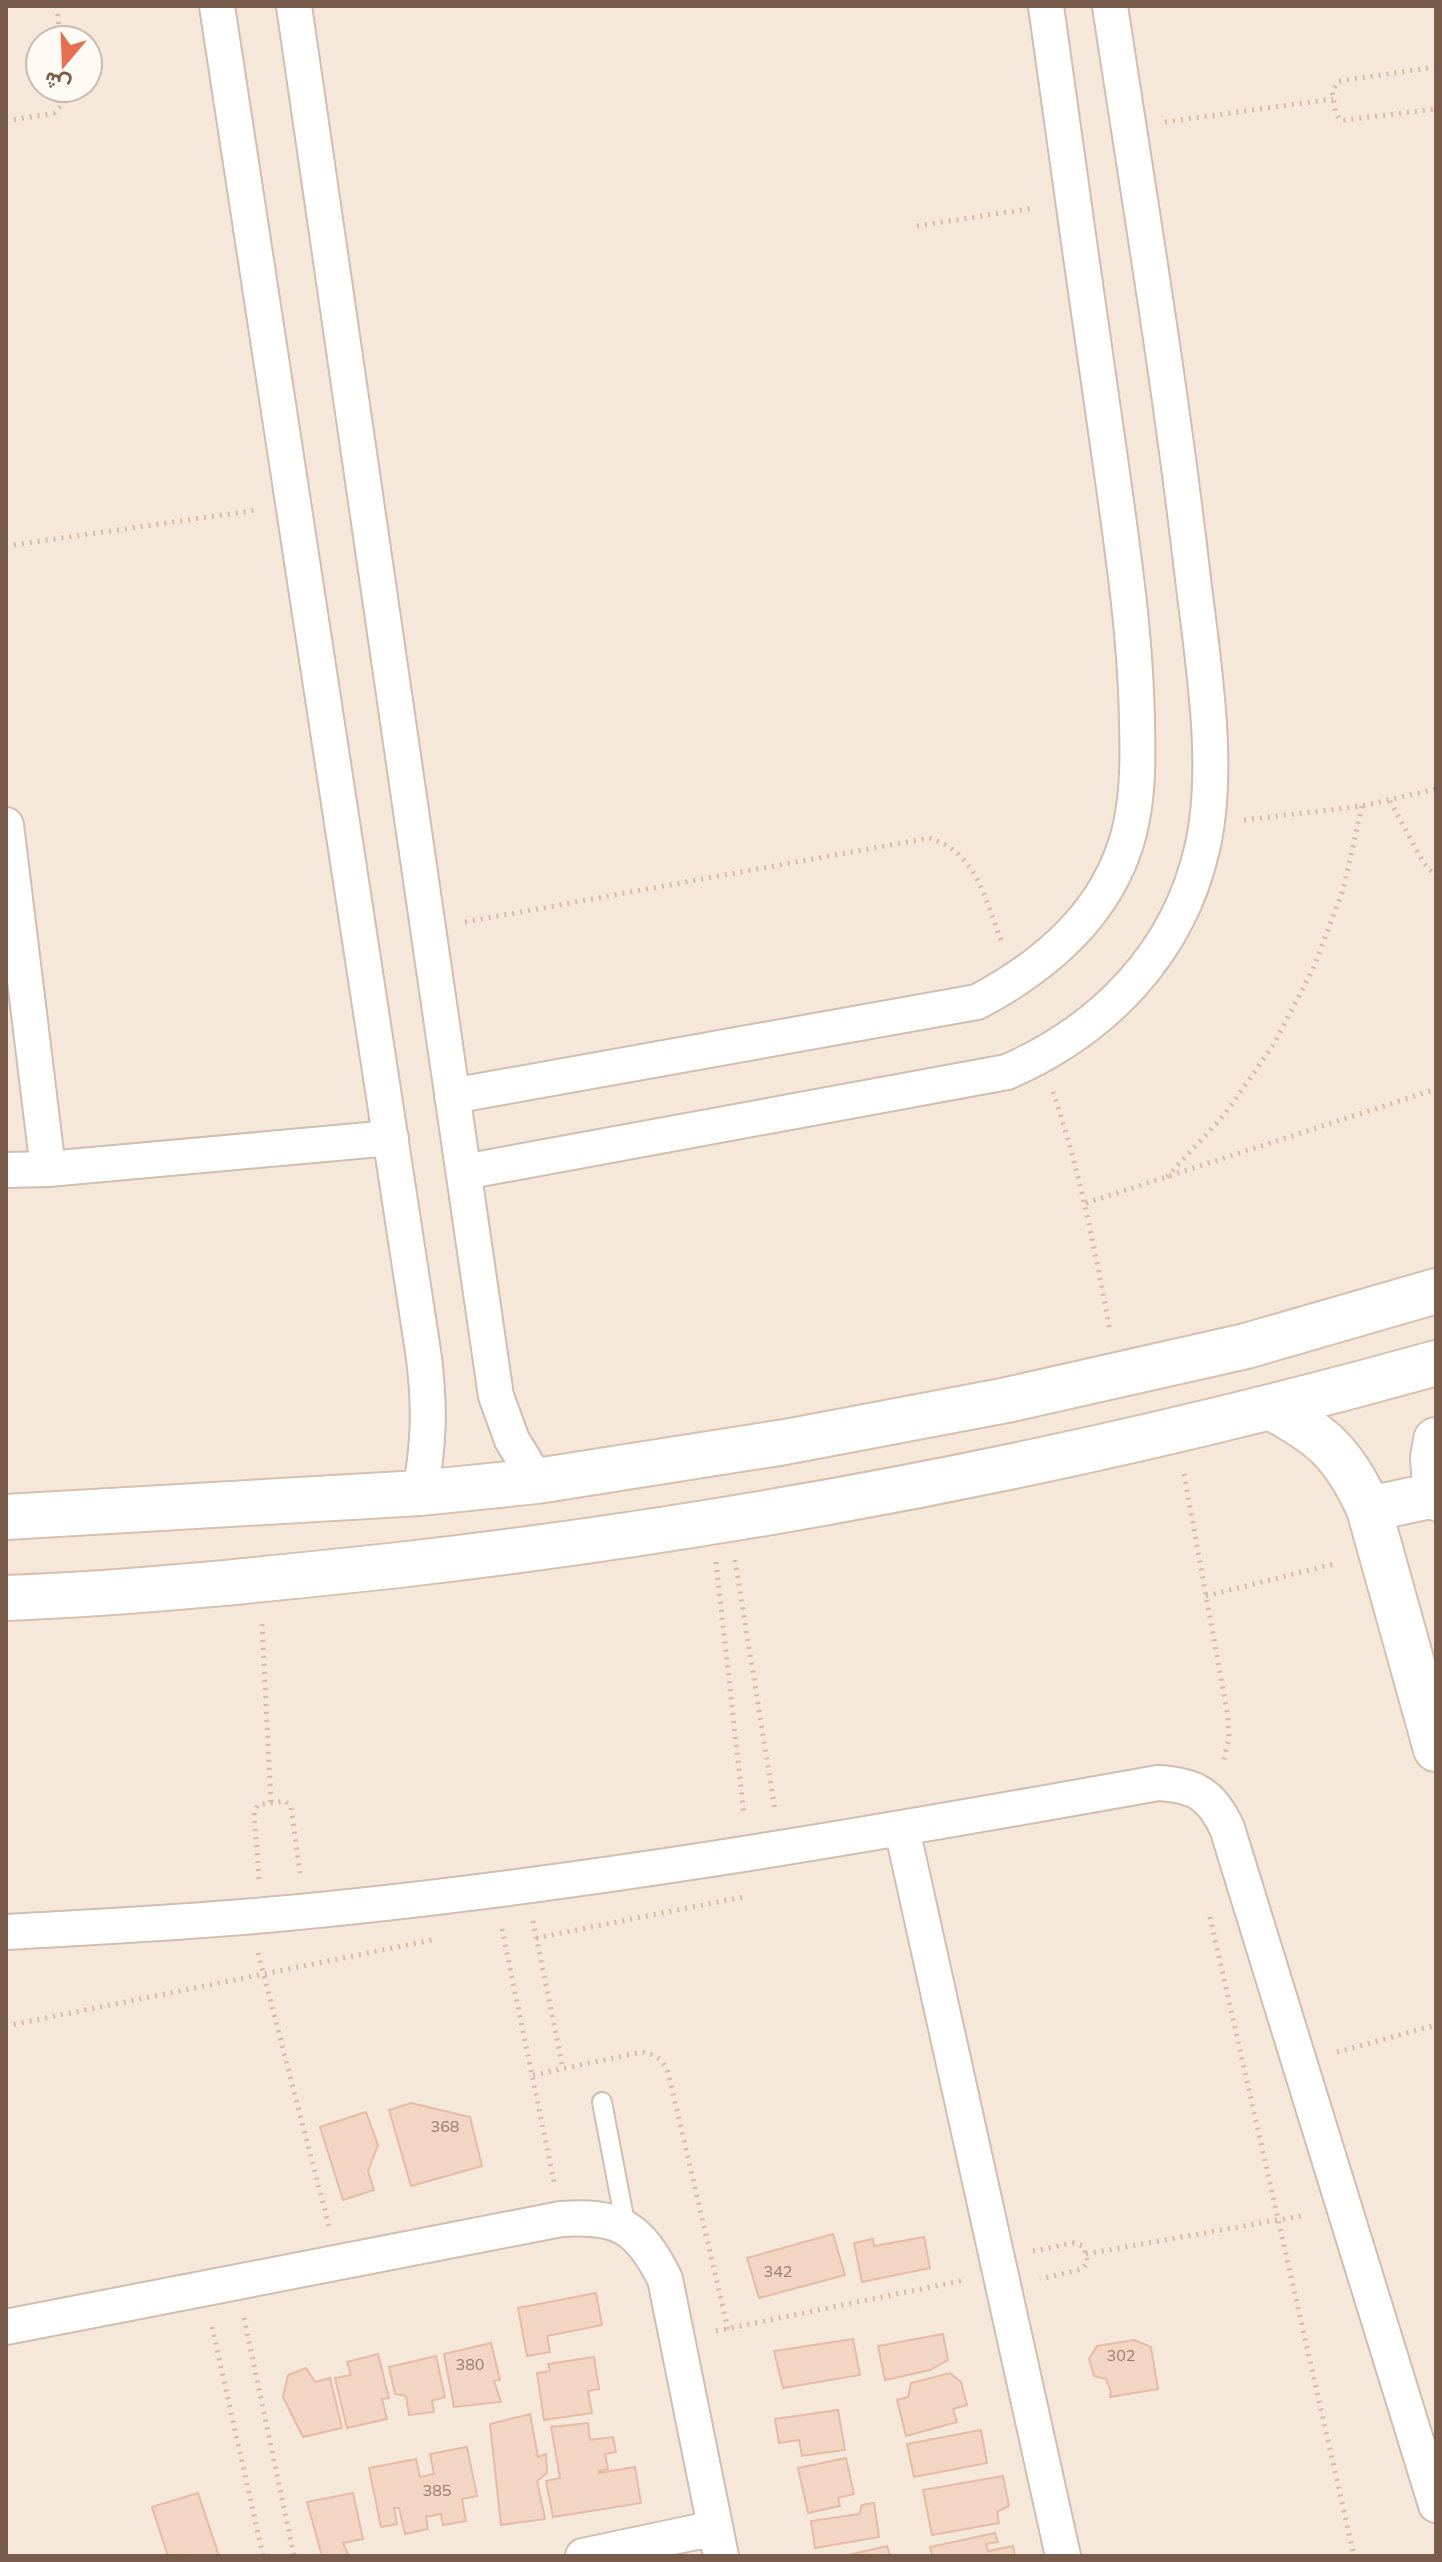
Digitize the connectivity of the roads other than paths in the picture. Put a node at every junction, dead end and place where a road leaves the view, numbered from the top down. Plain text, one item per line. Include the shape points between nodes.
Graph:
1 (217, 6) edge
2 (294, 6) edge
3 (1046, 6) edge
4 (1110, 6) edge
5 (6, 827) edge
6 (452, 1096) junction
7 (391, 1138) junction
8 (48, 1169) junction
9 (6, 1170) edge
10 (464, 1172) junction
11 (1436, 1291) edge
12 (1436, 1363) edge
13 (1270, 1407) junction
14 (1436, 1440) edge
15 (537, 1481) junction
16 (420, 1493) junction
17 (1436, 1497) edge
18 (1369, 1509) junction
19 (6, 1517) edge
20 (6, 1598) edge
21 (1436, 1749) edge
22 (902, 1829) junction
23 (6, 1932) edge
24 (602, 2102) dead end
25 (626, 2228) junction
26 (6, 2327) edge
27 (1436, 2505) edge
28 (718, 2542) edge
29 (583, 2556) edge
30 (1063, 2556) edge

1 - 7 street
2 - 6 street
3 - 6 street via 1136,678 1138,775 1129,833 1107,887 1073,935 1017,981 977,1002
4 - 10 street via 1179,457 1202,656 1211,782 1202,849 1180,913 1144,970 1098,1019 1042,1057 1007,1072
5 - 8 street
6 - 10 street
7 - 8 street
7 - 16 street via 430,1403
8 - 9 street
10 - 15 street via 496,1396 512,1440
11 - 15 street via 1246,1346 1007,1400
12 - 13 street
13 - 18 street via 1331,1447 1354,1476
13 - 20 street via 994,1470 777,1512 528,1550 260,1580
14 - 17 street
15 - 16 street
16 - 19 street
17 - 18 street
18 - 21 street
22 - 23 street via 510,1887 304,1911
22 - 27 street via 1158,1783 1200,1792 1217,1808
22 - 30 street
24 - 25 lane
25 - 26 street via 594,2217 561,2219
25 - 28 street via 650,2250 665,2279
28 - 29 street

